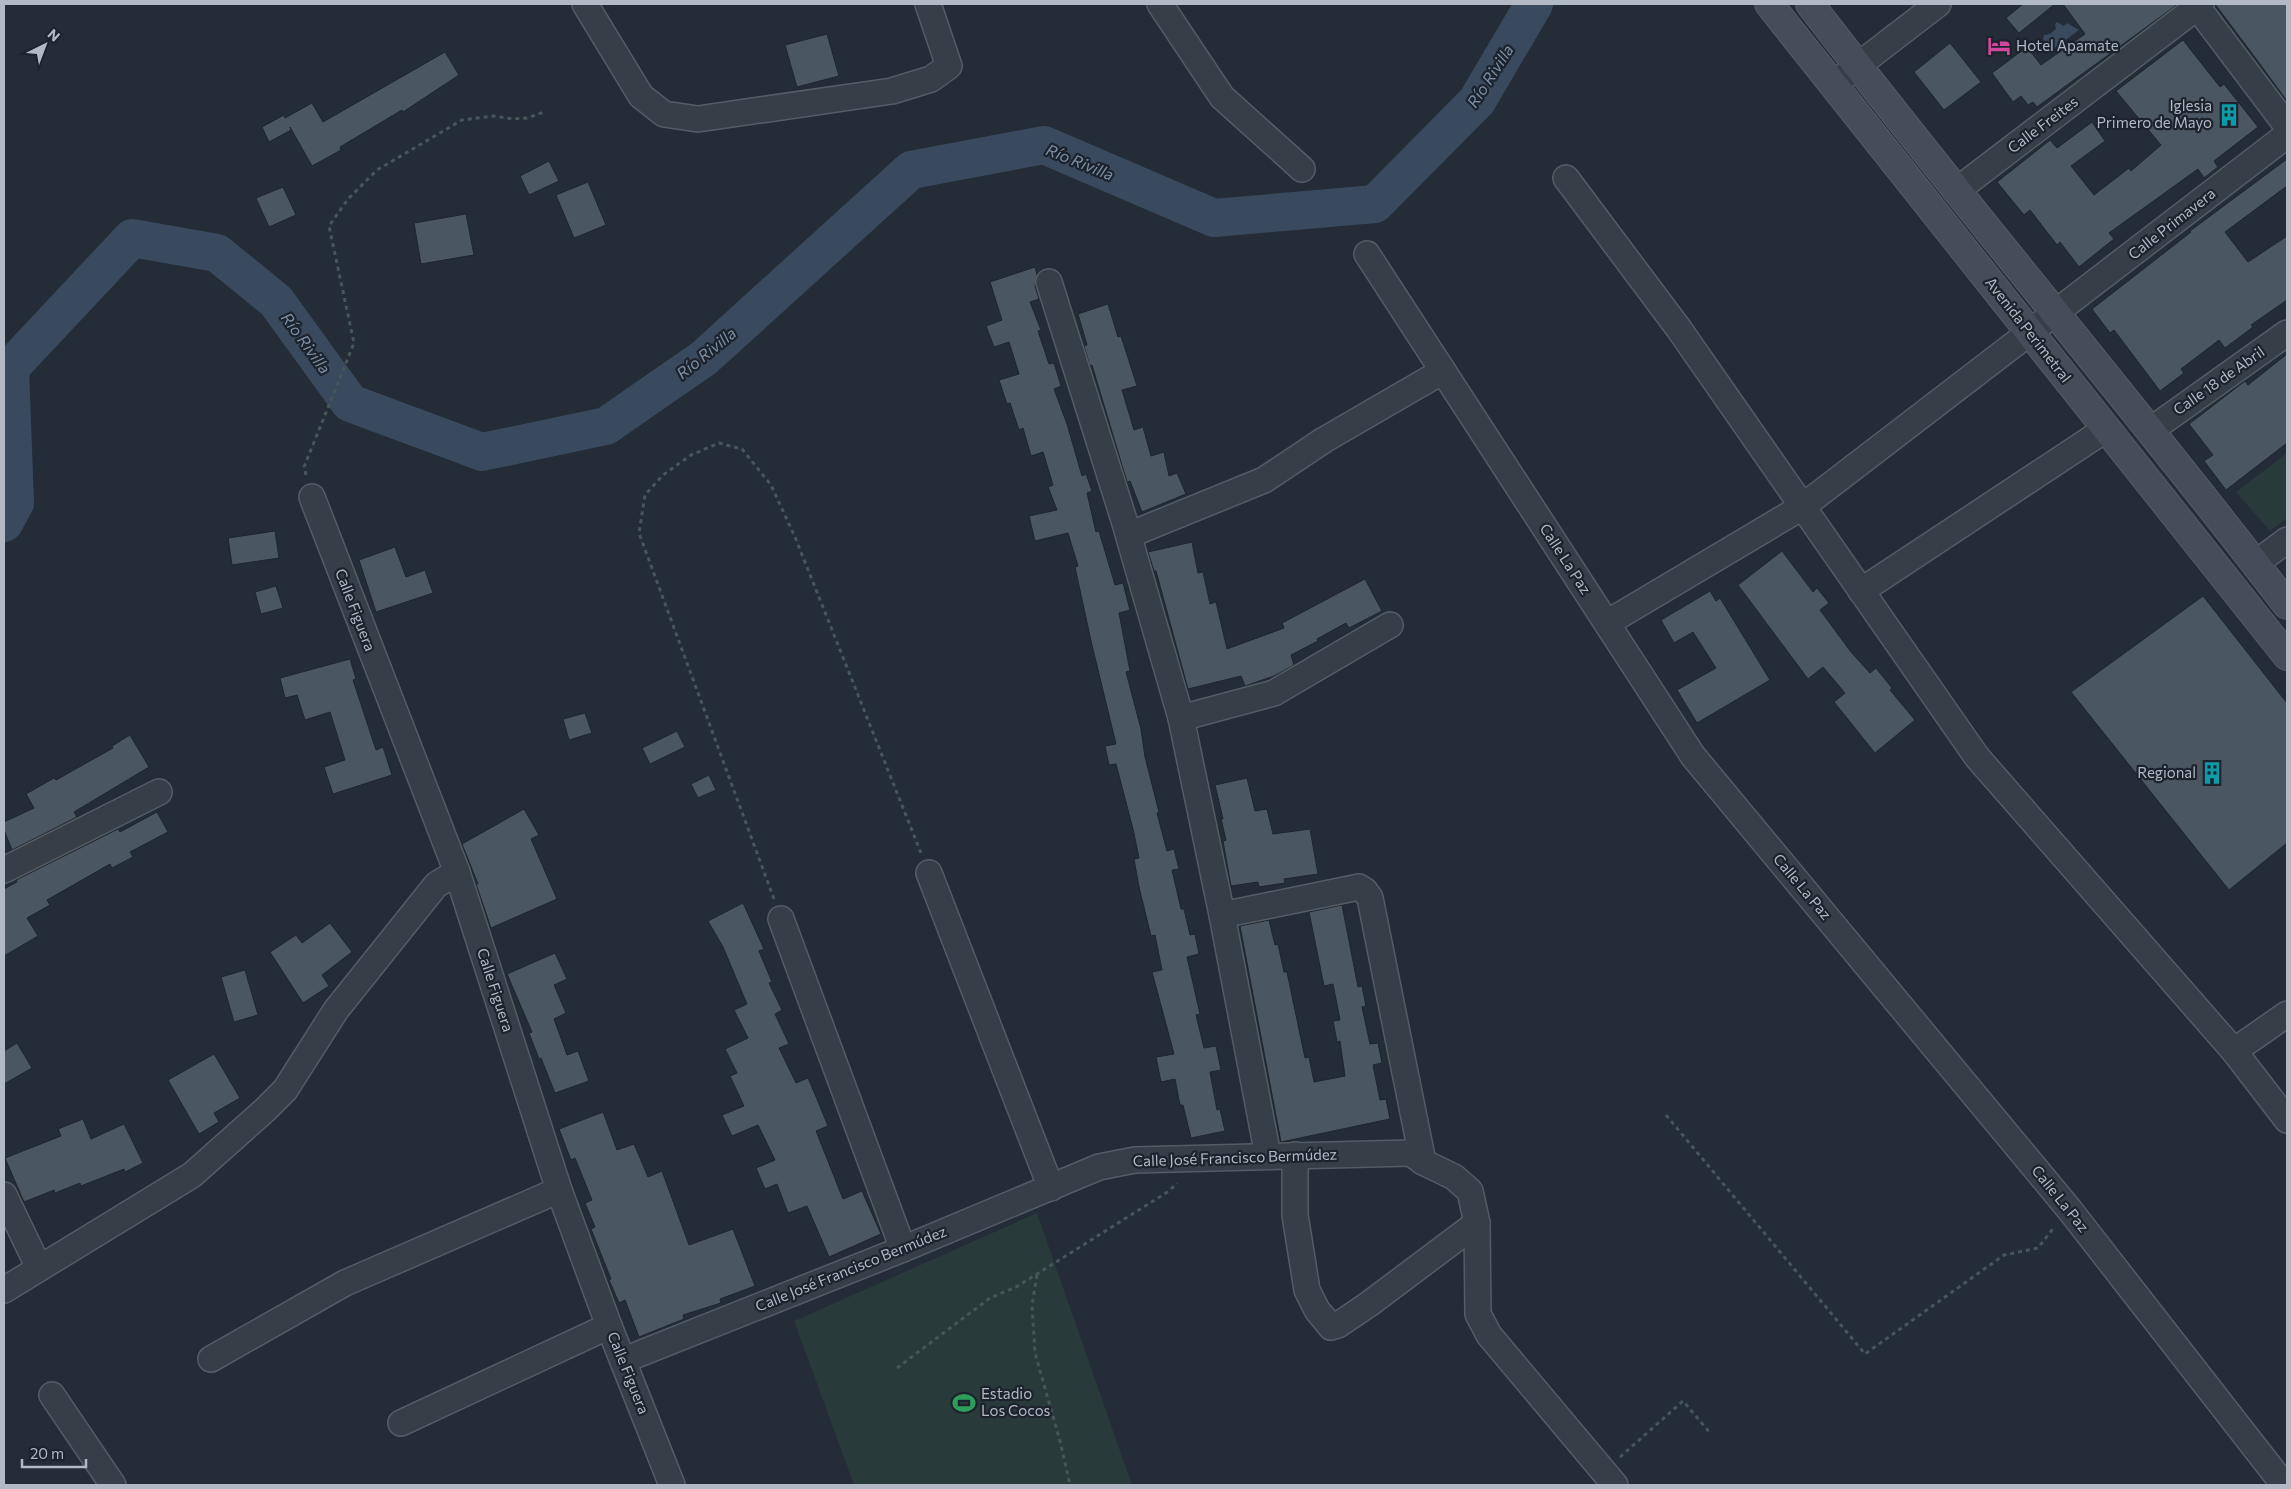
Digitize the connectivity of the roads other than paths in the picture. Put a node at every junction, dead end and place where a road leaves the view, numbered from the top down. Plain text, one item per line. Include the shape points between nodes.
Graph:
1 (585, 4) edge
2 (928, 4) edge
3 (1160, 4) edge
4 (1769, 4) edge
5 (1810, 4) edge
6 (1938, 4) edge
7 (2198, 5) edge
8 (1857, 65) junction
9 (1834, 84) junction
10 (2287, 126) edge
11 (2287, 136) edge
12 (1302, 169) dead end
13 (1566, 178) dead end
14 (1956, 191) junction
15 (1367, 254) dead end
16 (1049, 282) dead end
17 (2056, 313) junction
18 (2030, 332) junction
19 (2287, 333) edge
20 (1443, 371) junction
21 (2106, 429) junction
22 (2151, 430) junction
23 (312, 497) dead end
24 (1802, 507) junction
25 (1129, 535) junction
26 (2287, 540) edge
27 (2255, 564) junction
28 (1861, 591) junction
29 (2287, 605) edge
30 (1607, 623) junction
31 (1390, 625) dead end
32 (2287, 656) edge
33 (1182, 718) junction
34 (159, 792) dead end
35 (4, 870) edge
36 (457, 872) junction
37 (929, 872) road end
38 (1222, 915) junction
39 (782, 919) road end
40 (2287, 1014) edge
41 (2234, 1050) junction
42 (2287, 1120) edge
43 (1295, 1155) junction
44 (1268, 1156) junction
45 (1423, 1162) junction
46 (1051, 1188) junction
47 (559, 1190) junction
48 (4, 1195) edge
49 (1477, 1223) junction
50 (903, 1249) junction
51 (39, 1268) junction
52 (4, 1290) edge
53 (609, 1326) junction
54 (211, 1359) dead end
55 (624, 1360) junction
56 (52, 1395) dead end
57 (401, 1423) dead end
58 (1609, 1479) edge
59 (113, 1485) edge
60 (672, 1485) edge
61 (2284, 1485) edge

1 - 2 street via 641,96 664,114 698,119 892,91 930,78 949,66
3 - 12 street via 1222,97
4 - 9 main road, Avenida Perimetral
5 - 8 main road, Avenida Perimetral
6 - 8 street
7 - 10 street
7 - 14 street, Calle Freites
8 - 9 street
8 - 14 main road, Avenida Perimetral
9 - 18 main road, Avenida Perimetral
11 - 17 street, Calle Primavera
13 - 24 street via 1679,329
14 - 17 main road, Avenida Perimetral
15 - 20 street, Calle La Paz
16 - 25 street
17 - 18 street, Calle Primavera
17 - 22 main road, Avenida Perimetral
18 - 21 main road, Avenida Perimetral
18 - 24 street, Calle Primavera
19 - 22 street, Calle 18 de Abril
20 - 25 street via 1324,440 1264,480
20 - 30 street, Calle La Paz
21 - 28 street
21 - 32 main road, Avenida Perimetral
22 - 27 main road, Avenida Perimetral
23 - 36 street, Calle Figuera
24 - 28 street
24 - 30 street, Calle Primavera
25 - 33 street
26 - 27 street
27 - 29 main road, Avenida Perimetral
28 - 41 street via 1977,757
30 - 61 street, Calle La Paz via 1693,756 2069,1209
31 - 33 street via 1274,693
33 - 38 street
34 - 35 street
36 - 47 street, Calle Figuera
36 - 51 street via 430,892 336,1010 285,1090 266,1109 192,1175
37 - 46 street
38 - 44 street
38 - 45 street via 1359,887 1365,891 1370,898
39 - 50 street
40 - 41 street
41 - 42 street
43 - 44 street, Calle José Francisco Bermúdez
43 - 45 street, Calle José Francisco Bermúdez via 1412,1153
43 - 49 street via 1295,1215 1307,1290 1331,1327 1369,1304
44 - 46 street, Calle José Francisco Bermúdez via 1135,1160 1099,1167
45 - 49 street, Calle José Francisco Bermúdez via 1454,1177 1470,1192
46 - 50 street, Calle José Francisco Bermúdez
47 - 53 street, Calle Figuera
47 - 54 street via 344,1283
48 - 51 street
49 - 58 street, Calle José Francisco Bermúdez via 1478,1314 1488,1335
50 - 55 street, Calle José Francisco Bermúdez
51 - 52 street
53 - 55 street, Calle Figuera
53 - 57 street
55 - 60 street, Calle Figuera
56 - 59 street

